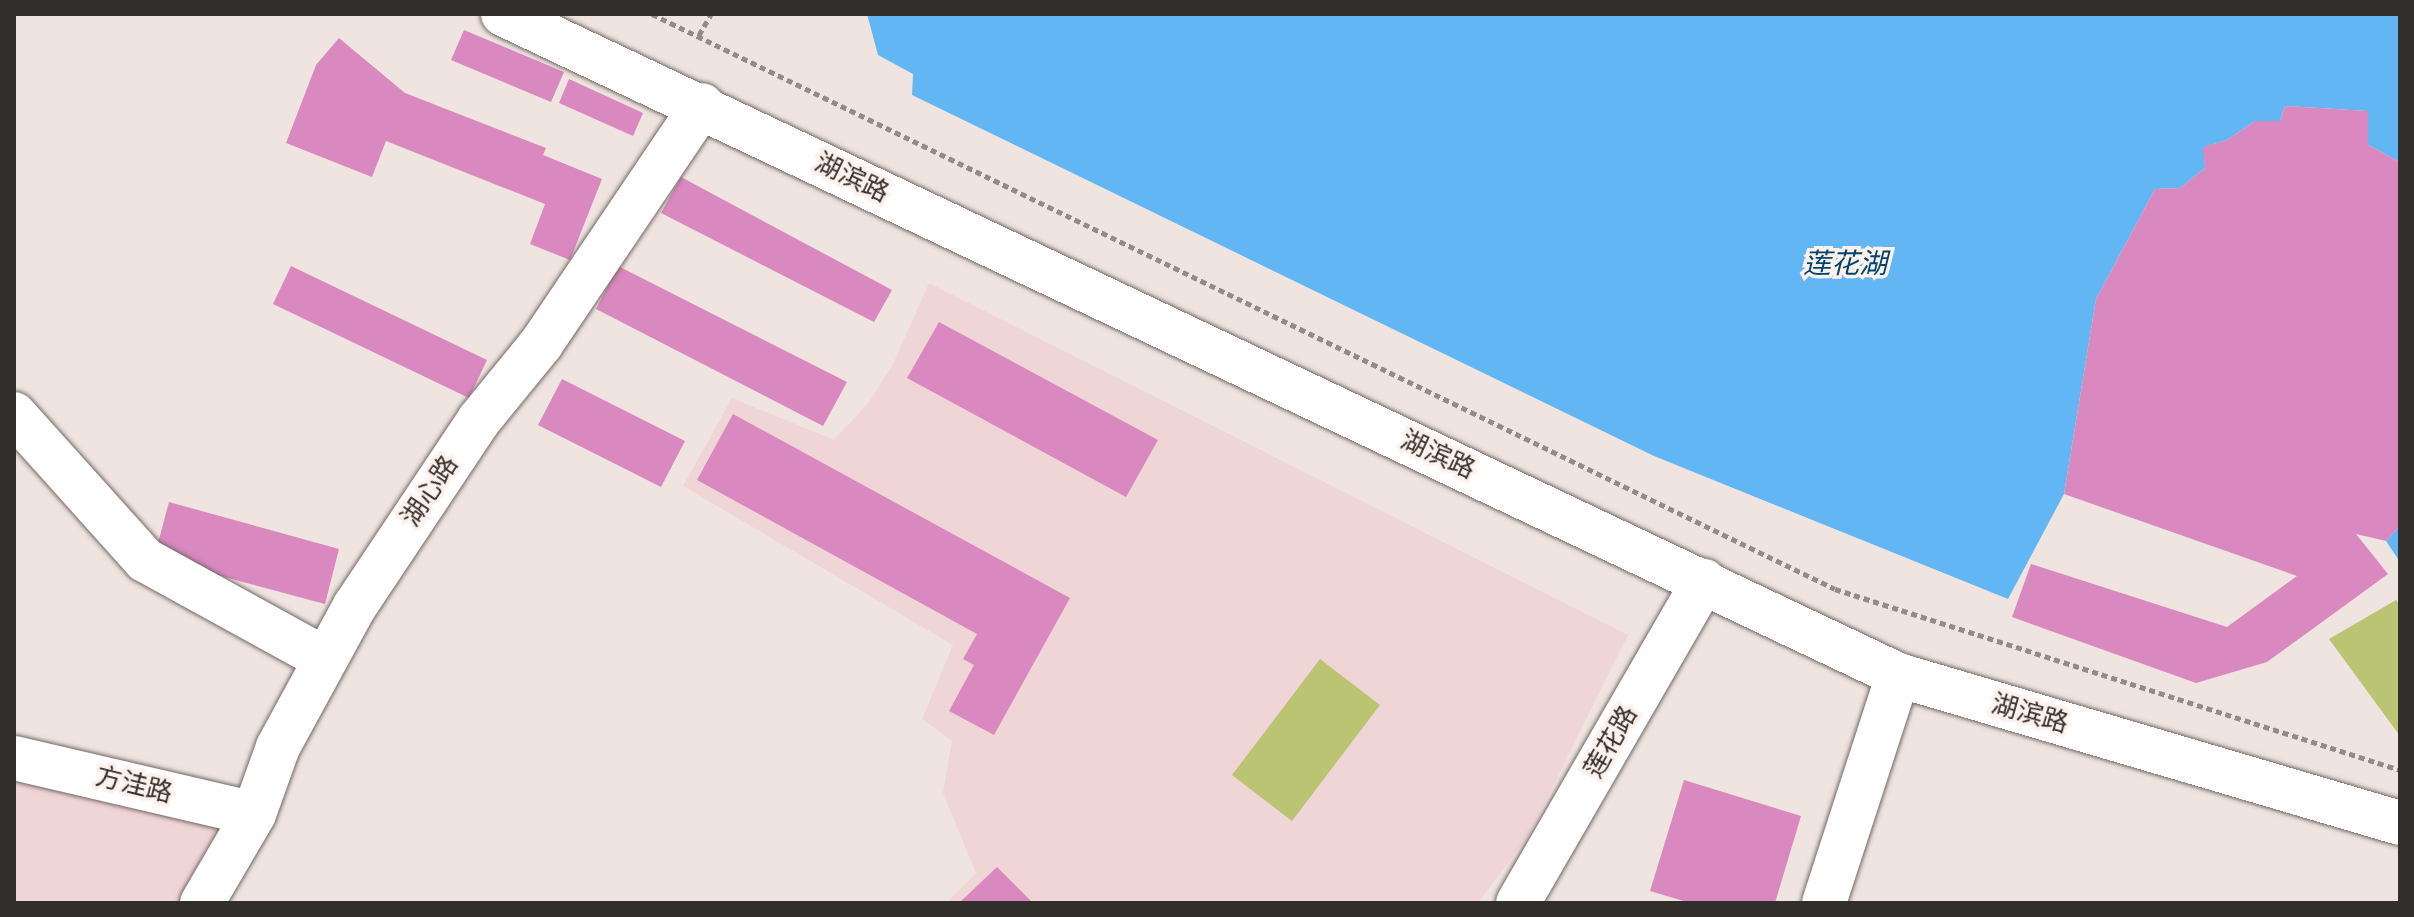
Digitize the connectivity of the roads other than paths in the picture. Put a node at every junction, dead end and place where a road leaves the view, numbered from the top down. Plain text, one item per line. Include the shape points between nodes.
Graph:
1 (503, 14) edge
2 (702, 105) junction
3 (14, 414) edge
4 (1704, 581) junction
5 (323, 658) junction
6 (1898, 675) junction
7 (14, 758) edge
8 (254, 814) junction
9 (2400, 823) edge
10 (202, 903) edge
11 (1518, 903) edge
12 (1824, 903) edge

1 - 2 main road, 湖滨路
2 - 4 main road, 湖滨路
2 - 5 main road, 湖心路 via 541,344 479,420 411,518
3 - 5 main road via 145,560
4 - 6 main road, 湖滨路
4 - 11 main road, 莲花路
5 - 8 main road, 湖心路 via 278,747
6 - 9 main road, 湖滨路
6 - 12 main road
7 - 8 main road, 方洼路
8 - 10 main road, 湖心路

